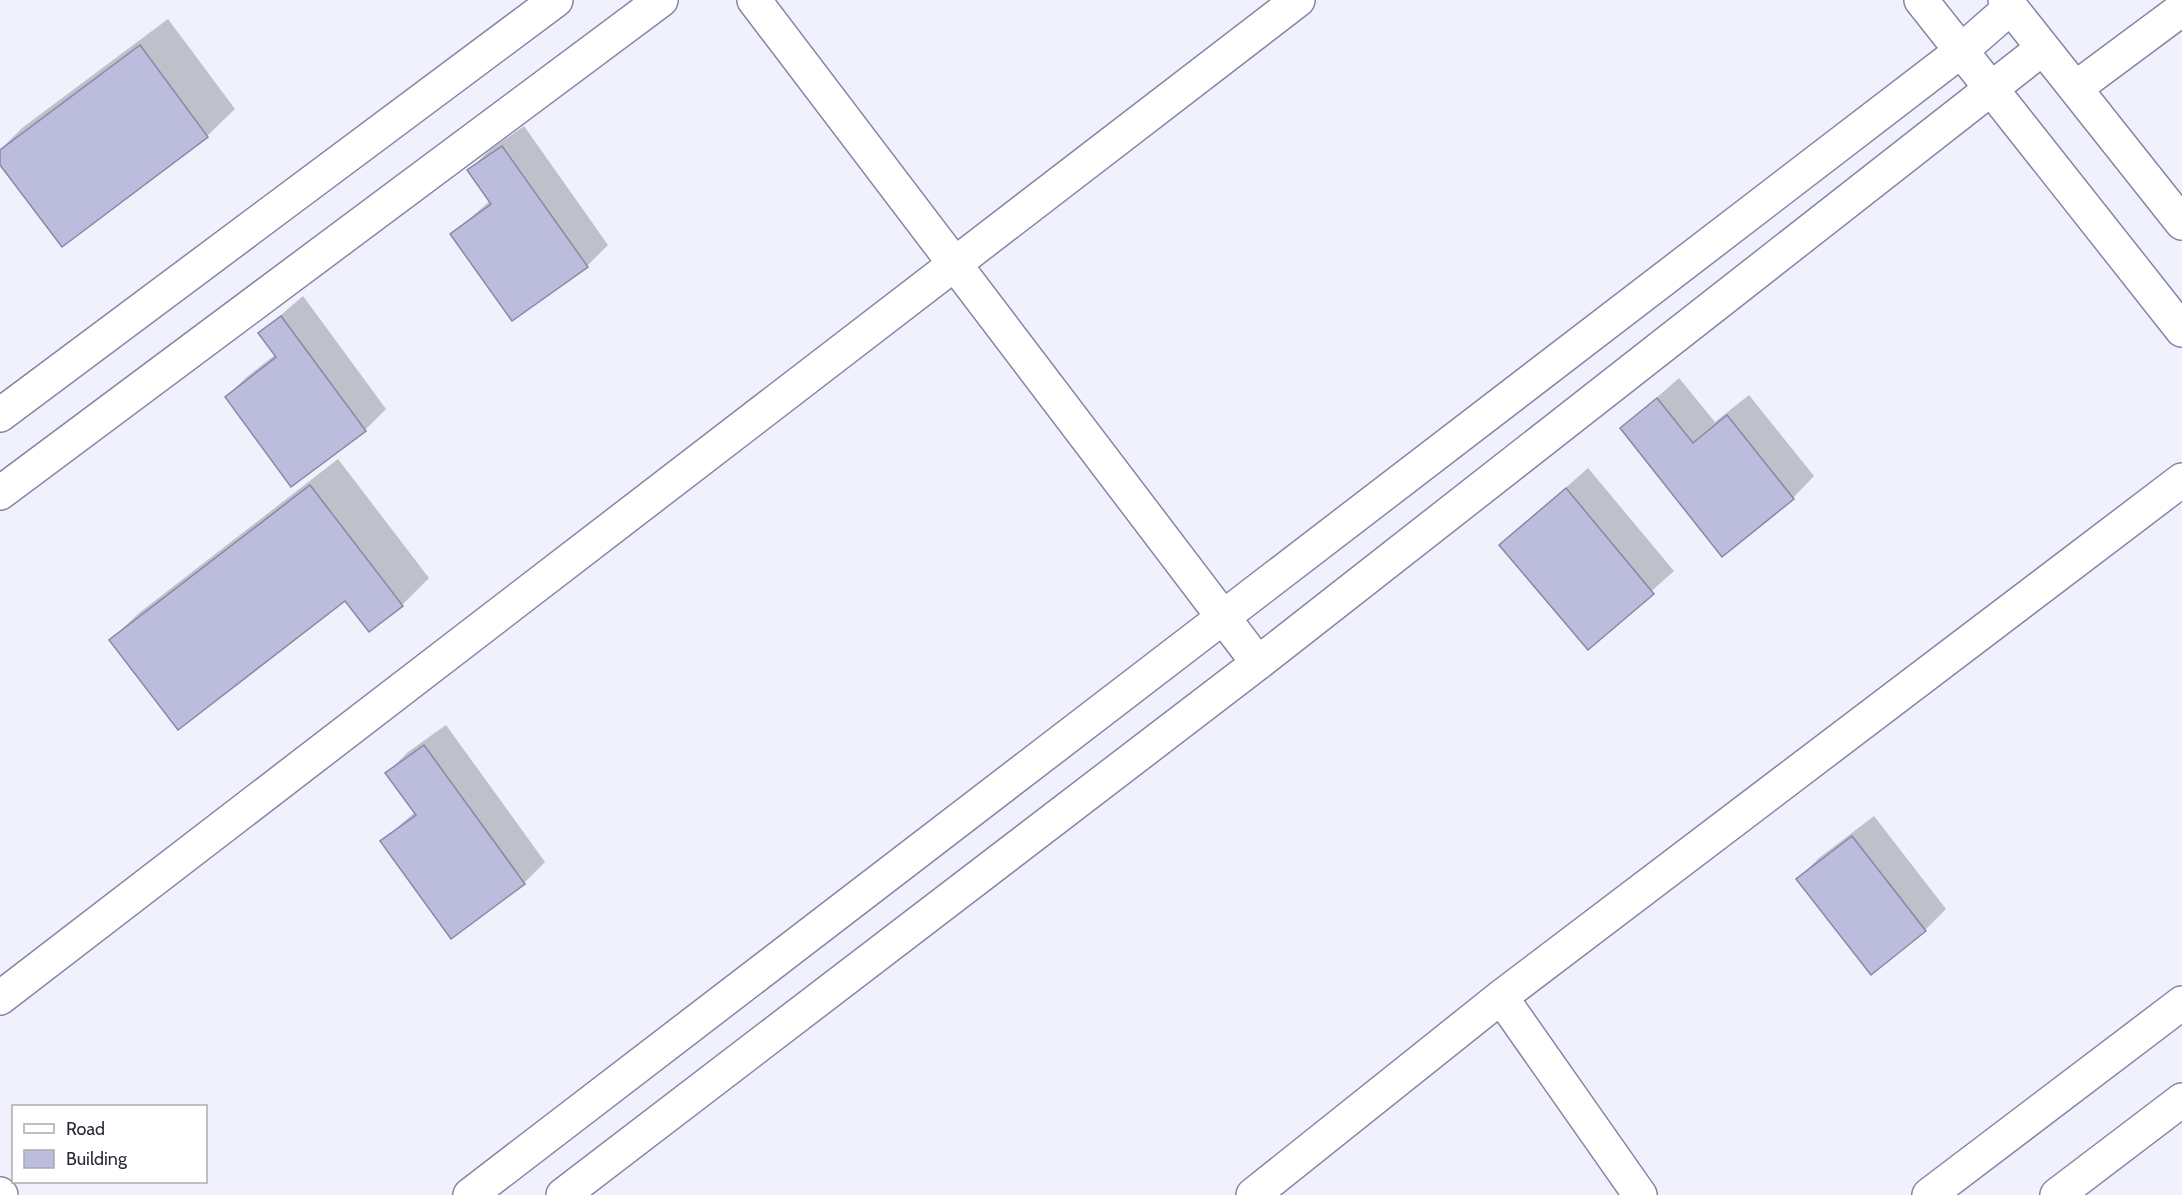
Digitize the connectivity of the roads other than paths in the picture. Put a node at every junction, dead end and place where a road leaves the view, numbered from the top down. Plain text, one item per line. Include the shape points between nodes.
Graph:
1 (556, 0) edge
2 (661, 0) edge
3 (754, 0) edge
4 (1298, 0) edge
5 (1921, 0) edge
6 (2008, 4) edge
7 (2182, 9) edge
8 (2043, 48) junction
9 (1961, 51) junction
10 (2077, 87) junction
11 (1993, 88) junction
12 (2182, 223) edge
13 (953, 264) junction
14 (2182, 330) edge
15 (0, 415) edge
16 (2182, 480) edge
17 (3, 484) edge
18 (1224, 618) junction
19 (1258, 663) junction
20 (1501, 997) junction
21 (0, 998) edge
22 (2182, 1004) edge
23 (2182, 1100) edge
24 (470, 1195) edge
25 (563, 1195) edge
26 (1253, 1195) edge
27 (1640, 1195) edge
28 (1929, 1195) edge
29 (2057, 1195) edge

1 - 15 street
2 - 17 street
3 - 13 street
4 - 13 street
5 - 9 street
6 - 8 street
6 - 9 street
7 - 10 street
8 - 10 street
8 - 11 street
9 - 11 street
9 - 18 street
10 - 12 street
11 - 14 street
11 - 19 street
13 - 18 street
13 - 21 street
16 - 20 street
18 - 19 street
18 - 24 street
19 - 25 street
20 - 26 street
20 - 27 street
22 - 28 street
23 - 29 street

